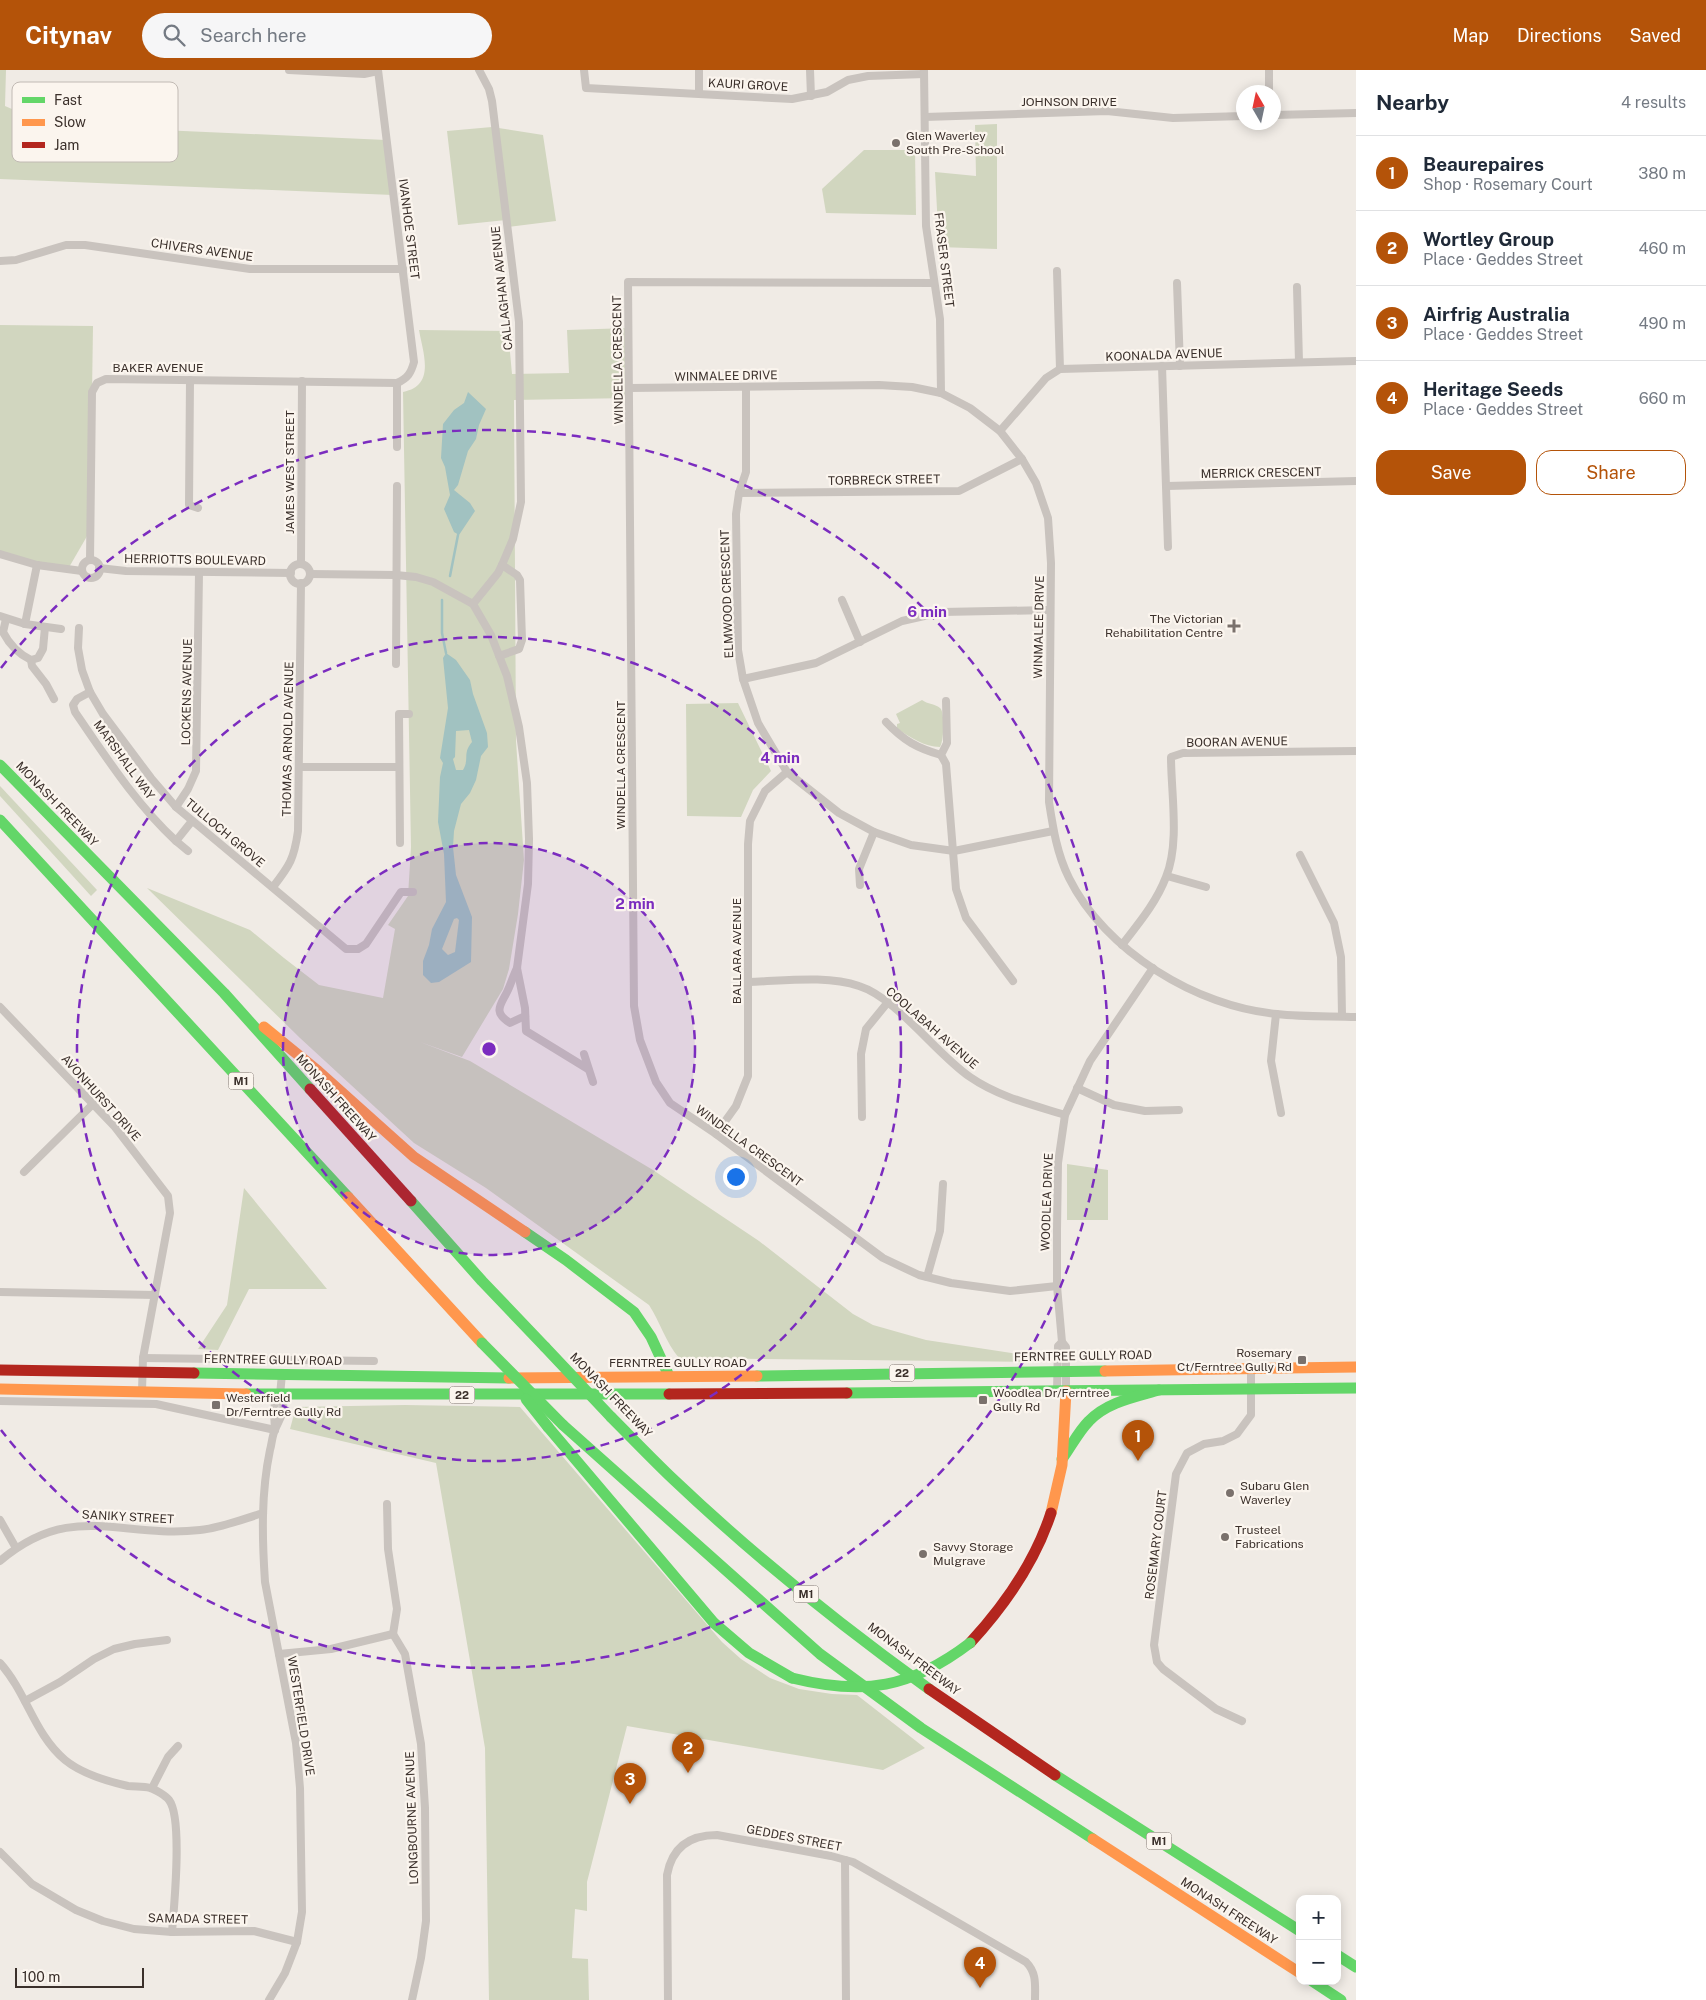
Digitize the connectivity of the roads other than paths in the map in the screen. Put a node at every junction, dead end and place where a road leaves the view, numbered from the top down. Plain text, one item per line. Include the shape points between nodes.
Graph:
1 (289, 70) edge
2 (478, 70) edge
3 (584, 70) edge
4 (699, 70) edge
5 (810, 70) edge
6 (1269, 70) edge
7 (378, 71) edge
8 (924, 72) edge
9 (1269, 85) edge
10 (699, 93) junction
11 (811, 96) junction
12 (1356, 113) edge
13 (1281, 115) edge
14 (1236, 116) edge
15 (925, 117) junction
16 (0, 261) edge
17 (403, 268) junction
18 (1057, 271) dead end
19 (934, 283) junction
20 (1177, 283) dead end
21 (1297, 287) dead end
22 (1356, 361) edge
23 (1299, 362) junction
24 (1162, 366) junction
25 (1180, 366) junction
26 (1060, 369) junction
27 (190, 380) junction
28 (302, 381) junction
29 (397, 383) junction
30 (746, 387) junction
31 (630, 388) junction
32 (941, 393) junction
33 (1000, 431) junction
34 (397, 447) dead end
35 (1022, 459) junction
36 (1356, 482) edge
37 (397, 486) dead end
38 (1167, 486) junction
39 (739, 493) junction
40 (189, 505) junction
41 (180, 508) dead end
42 (198, 508) dead end
43 (1168, 547) dead end
44 (0, 554) edge
45 (90, 560) junction
46 (301, 564) junction
47 (37, 565) junction
48 (502, 565) junction
49 (99, 568) junction
50 (82, 571) junction
51 (199, 572) junction
52 (290, 573) junction
53 (310, 574) junction
54 (396, 575) junction
55 (301, 583) junction
56 (842, 600) dead end
57 (473, 604) junction
58 (1050, 610) junction
59 (3, 617) edge
60 (25, 624) junction
61 (45, 627) junction
62 (61, 628) dead end
63 (79, 628) dead end
64 (860, 642) junction
65 (499, 656) junction
66 (31, 660) junction
67 (396, 664) dead end
68 (744, 679) junction
69 (90, 692) junction
70 (54, 699) dead end
71 (946, 700) dead end
72 (409, 714) dead end
73 (886, 722) dead end
74 (1356, 751) edge
75 (941, 755) junction
76 (0, 765) edge
77 (299, 767) junction
78 (399, 767) junction
79 (787, 772) junction
80 (176, 807) junction
81 (0, 820) edge
82 (192, 821) junction
83 (1053, 831) junction
84 (874, 832) junction
85 (176, 841) junction
86 (400, 843) dead end
87 (188, 851) dead end
88 (954, 851) junction
89 (1300, 855) dead end
90 (1167, 876) junction
91 (860, 885) dead end
92 (1206, 887) dead end
93 (273, 888) junction
94 (413, 892) dead end
95 (1122, 945) junction
96 (517, 968) junction
97 (1153, 968) junction
98 (1013, 981) dead end
99 (750, 982) junction
100 (224, 993) junction
101 (888, 1002) junction
102 (0, 1007) edge
103 (1276, 1014) junction
104 (525, 1016) junction
105 (1342, 1016) junction
106 (1356, 1017) edge
107 (510, 1023) junction
108 (526, 1031) junction
109 (584, 1054) dead end
110 (588, 1069) junction
111 (593, 1082) dead end
112 (1077, 1088) junction
113 (94, 1104) junction
114 (1179, 1110) dead end
115 (1281, 1113) dead end
116 (1065, 1116) junction
117 (862, 1117) dead end
118 (716, 1134) junction
119 (24, 1172) dead end
120 (943, 1184) dead end
121 (927, 1277) junction
122 (1057, 1286) junction
123 (0, 1292) edge
124 (155, 1295) junction
125 (482, 1343) junction
126 (144, 1358) junction
127 (230, 1360) junction
128 (374, 1361) dead end
129 (1356, 1367) edge
130 (1251, 1368) junction
131 (0, 1370) edge
132 (1062, 1370) junction
133 (142, 1371) junction
134 (246, 1374) junction
135 (282, 1374) junction
136 (669, 1376) junction
137 (1356, 1388) edge
138 (0, 1389) edge
139 (1252, 1389) junction
140 (1159, 1390) junction
141 (142, 1391) junction
142 (1062, 1391) junction
143 (280, 1394) junction
144 (0, 1401) edge
145 (275, 1430) junction
146 (1062, 1459) junction
147 (387, 1504) dead end
148 (263, 1513) junction
149 (0, 1520) edge
150 (16, 1548) junction
151 (0, 1562) edge
152 (393, 1634) junction
153 (168, 1640) dead end
154 (279, 1654) junction
155 (0, 1663) edge
156 (24, 1701) junction
157 (1242, 1721) dead end
158 (178, 1746) dead end
159 (152, 1788) junction
160 (1, 1856) edge
161 (845, 1860) junction
162 (1296, 1928) edge
163 (172, 1932) junction
164 (297, 1942) junction
165 (1341, 1958) edge
166 (1356, 1967) edge
167 (1296, 1971) edge
168 (1318, 1985) edge
169 (269, 2000) edge
170 (412, 2000) edge
171 (668, 2000) edge
172 (846, 2000) edge
173 (1035, 2000) edge
174 (1341, 2000) edge

1 - 7 street via 364,74
2 - 48 street, CALLAGHAN AVENUE via 492,101 519,322 521,502 513,539
3 - 10 street, KAURI GROVE via 586,88
4 - 10 street
5 - 11 street
6 - 9 street
7 - 17 street, IVANHOE STREET
8 - 11 street, KAURI GROVE via 848,80 827,92
8 - 15 street, FRASER STREET
10 - 11 street, KAURI GROVE via 792,99
12 - 13 street
14 - 15 street, JOHNSON DRIVE via 1173,118 1108,111
15 - 19 street, FRASER STREET via 926,226
16 - 17 street, CHIVERS AVENUE via 16,260 66,245 85,245 250,268
17 - 29 street, IVANHOE STREET via 414,362 411,373
18 - 26 street
19 - 31 street, WINDELLA CRESCENT via 628,282
19 - 32 street, FRASER STREET via 941,342
20 - 25 street
21 - 23 street
22 - 23 street, KOONALDA AVENUE
23 - 25 street, KOONALDA AVENUE
24 - 25 street, KOONALDA AVENUE
24 - 26 street, KOONALDA AVENUE
24 - 38 street
26 - 33 street via 1046,378
27 - 28 street, BAKER AVENUE
27 - 40 street
27 - 45 street, BAKER AVENUE via 106,379 95,386 92,400
28 - 29 street, BAKER AVENUE
28 - 46 street, JAMES WEST STREET
29 - 34 street
30 - 31 street, WINMALEE DRIVE
30 - 32 street, WINMALEE DRIVE via 879,385
30 - 39 street, ELMWOOD CRESCENT via 746,472
31 - 118 street, WINDELLA CRESCENT via 634,1006 640,1040 656,1082 670,1103
32 - 33 street, WINMALEE DRIVE via 970,408
33 - 35 street, WINMALEE DRIVE
35 - 39 street, TORBRECK STREET via 959,491
35 - 58 street, WINMALEE DRIVE via 1036,483 1048,518
36 - 38 street, MERRICK CRESCENT
37 - 54 street
38 - 43 street
39 - 68 street, ELMWOOD CRESCENT via 736,514 738,650
40 - 41 street
40 - 42 street
44 - 47 street
45 - 49 street
45 - 50 street via 83,564
46 - 52 street via 294,566
46 - 53 street via 308,567
47 - 50 street
47 - 60 street
48 - 57 street, CALLAGHAN AVENUE
48 - 65 street via 520,580 522,640 519,648
49 - 50 street via 93,577
49 - 51 street, HERRIOTTS BOULEVARD
51 - 52 street, HERRIOTTS BOULEVARD
51 - 80 street, LOCKENS AVENUE via 196,771
52 - 55 street via 295,582
53 - 54 street
53 - 55 street via 308,580
54 - 57 street via 433,582
54 - 67 street
55 - 77 street, THOMAS ARNOLD AVENUE
56 - 64 street
57 - 65 street
58 - 64 street via 942,612 902,621
58 - 83 street, WINMALEE DRIVE via 1048,802
59 - 60 street
59 - 66 street via 3,632 7,639 22,656
60 - 61 street
61 - 62 street
61 - 66 street via 43,649 38,658
63 - 69 street, TULLOCH GROVE via 78,648
64 - 68 street via 816,663
65 - 96 street via 520,728 527,783 528,884
66 - 70 street
68 - 79 street, ELMWOOD CRESCENT via 758,723
69 - 80 street, TULLOCH GROVE via 109,722
69 - 85 street, MARSHALL WAY via 77,699 75,712 126,785
71 - 75 street via 947,743
72 - 78 street via 400,714
73 - 75 street via 901,738
74 - 90 street, BOORAN AVENUE via 1183,753 1171,758 1173,829
75 - 88 street via 946,764
76 - 100 main road, MONASH FREEWAY / M1
77 - 78 street
77 - 93 street, THOMAS ARNOLD AVENUE via 296,847 291,864
78 - 86 street
79 - 84 street, ELMWOOD CRESCENT via 839,813
79 - 99 street, BALLARA AVENUE via 765,791 750,821
80 - 82 street, TULLOCH GROVE
81 - 125 main road, MONASH FREEWAY / M1
82 - 85 street
82 - 93 street, TULLOCH GROVE
83 - 88 street, ELMWOOD CRESCENT
83 - 95 street, WINMALEE DRIVE via 1060,858 1080,898
84 - 88 street, ELMWOOD CRESCENT via 911,845
84 - 91 street via 859,869
85 - 87 street, MARSHALL WAY
88 - 98 street via 956,889 966,918
89 - 105 street via 1334,924 1341,958
90 - 92 street
90 - 95 street, BOORAN AVENUE via 1149,911
93 - 94 street, TULLOCH GROVE via 346,949 358,949 366,944 401,892
95 - 97 street, WINMALEE DRIVE
96 - 104 street
96 - 107 street via 499,1006 500,1013
97 - 103 street, WINMALEE DRIVE via 1192,990 1235,1006
97 - 112 street, WOODLEA DRIVE via 1090,1060
99 - 101 street, COOLABAH AVENUE via 835,980 861,986
99 - 118 street, BALLARA AVENUE via 748,1076 736,1106
100 - 136 main road via 414,1157 566,1260 634,1312 649,1333
100 - 162 main road, MONASH FREEWAY / M1, bridge via 545,1347 680,1486 756,1554 944,1700
101 - 116 street, COOLABAH AVENUE via 971,1078 999,1094
101 - 117 street via 866,1029 861,1054
102 - 113 street, AVONHURST DRIVE
103 - 105 street, WINMALEE DRIVE
103 - 115 street via 1271,1061
104 - 107 street
104 - 108 street
105 - 106 street, WINMALEE DRIVE
107 - 108 street
108 - 110 street
109 - 110 street
110 - 111 street
112 - 114 street via 1114,1106 1145,1111
112 - 116 street, WOODLEA DRIVE
113 - 119 street
113 - 124 street, AVONHURST DRIVE via 168,1196 170,1213
116 - 122 street, WOODLEA DRIVE via 1058,1163
118 - 121 street, WINDELLA CRESCENT via 876,1253
120 - 121 street via 940,1231
121 - 122 street, WINDELLA CRESCENT via 996,1290
122 - 132 street, WOODLEA DRIVE via 1062,1342 1066,1347
123 - 124 street
124 - 126 street, AVONHURST DRIVE
125 - 146 main road, bridge via 548,1427 714,1624 748,1655 775,1671 819,1686 880,1686 925,1672 970,1643 1002,1607 1036,1549 1057,1490
125 - 167 main road, MONASH FREEWAY / M1, bridge via 563,1425 820,1654 921,1728
126 - 127 street
126 - 133 street, AVONHURST DRIVE
127 - 128 street
127 - 134 street
129 - 130 main road, FERNTREE GULLY ROAD / 22
130 - 132 main road, FERNTREE GULLY ROAD / 22
130 - 139 street, ROSEMARY COURT
131 - 133 main road, FERNTREE GULLY ROAD / 22
132 - 136 main road, FERNTREE GULLY ROAD / 22
132 - 142 street, WOODLEA DRIVE
133 - 134 main road, FERNTREE GULLY ROAD / 22
133 - 141 street, AVONHURST DRIVE
134 - 135 main road, FERNTREE GULLY ROAD / 22
135 - 136 main road, FERNTREE GULLY ROAD / 22 via 477,1378
135 - 143 street, WESTERFIELD DRIVE
137 - 139 main road, 22
138 - 141 main road, 22
139 - 140 main road, 22
139 - 157 street, ROSEMARY COURT via 1251,1415 1237,1434 1187,1453 1176,1474 1154,1645 1157,1662 1163,1669 1216,1709
140 - 142 main road, 22
140 - 146 main road via 1114,1405 1090,1419
141 - 143 main road, 22
142 - 143 main road, 22
142 - 146 main road
143 - 145 street, WESTERFIELD DRIVE via 284,1408
144 - 145 street via 156,1404
145 - 148 street, WESTERFIELD DRIVE via 265,1473
147 - 152 street via 388,1549 397,1608
148 - 150 street, SANIKY STREET via 202,1530 66,1527 44,1533
148 - 154 street, WESTERFIELD DRIVE via 265,1582
149 - 150 street
150 - 151 street, SANIKY STREET
152 - 154 street via 331,1649
152 - 170 street, LONGBOURNE AVENUE via 405,1654 421,1744 425,1808 426,1921
153 - 156 street via 114,1649
154 - 164 street, WESTERFIELD DRIVE via 296,1743 300,1788 302,1912
155 - 156 street
156 - 159 street via 43,1738 66,1760 87,1774 128,1786
158 - 159 street via 168,1757
159 - 163 street via 169,1800 176,1816
160 - 163 street, SAMADA STREET via 32,1884 76,1910 134,1929
161 - 171 street, GEDDES STREET via 717,1834 703,1835 687,1842 670,1862 668,1875
161 - 172 street
161 - 173 street, GEDDES STREET via 864,1867 1026,1962 1035,1976
163 - 164 street, SAMADA STREET via 254,1931
164 - 169 street, WESTERFIELD DRIVE via 285,1973
165 - 166 main road
168 - 174 main road

